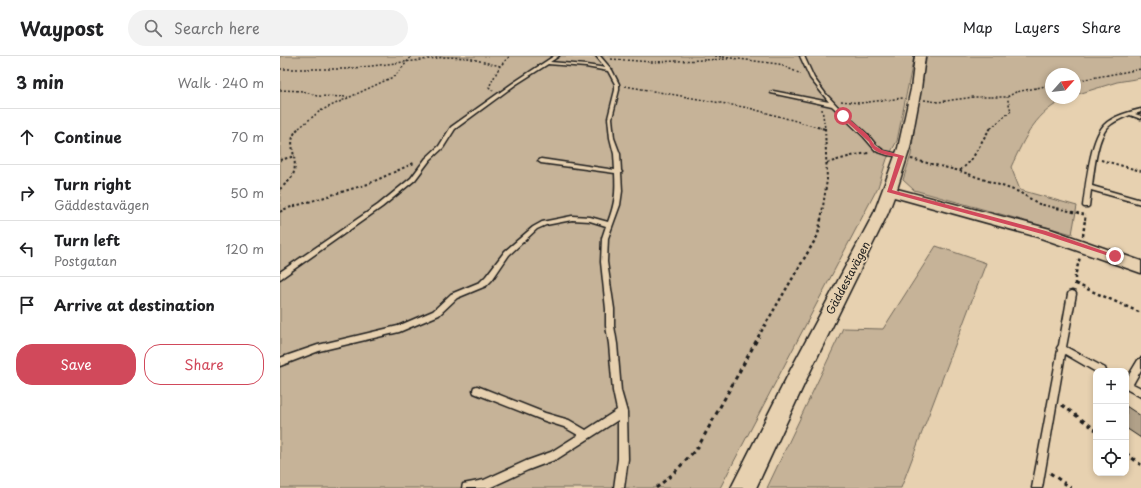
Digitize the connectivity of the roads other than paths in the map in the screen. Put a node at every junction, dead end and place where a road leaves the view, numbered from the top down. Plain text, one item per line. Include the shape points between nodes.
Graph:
1 (557, 56) edge
2 (802, 56) edge
3 (920, 56) edge
4 (599, 57) edge
5 (549, 63) junction
6 (610, 70) junction
7 (773, 92) dead end
8 (834, 105) junction
9 (1141, 110) edge
10 (1131, 114) junction
11 (1141, 118) edge
12 (901, 156) junction
13 (541, 161) dead end
14 (619, 172) junction
15 (1089, 186) junction
16 (889, 191) junction
17 (1141, 202) edge
18 (1086, 206) road end
19 (609, 225) junction
20 (1141, 267) edge
21 (280, 276) edge
22 (1072, 294) dead end
23 (1061, 348) junction
24 (280, 362) edge
25 (1141, 362) edge
26 (1097, 368) edge
27 (1129, 382) edge
28 (1129, 386) edge
29 (477, 390) dead end
30 (1141, 393) edge
31 (622, 412) junction
32 (586, 435) junction
33 (467, 488) edge
34 (618, 488) edge
35 (743, 488) edge
36 (1037, 488) edge

1 - 5 lane
2 - 8 lane via 812,77
3 - 12 street, Gäddestavägen
4 - 6 lane
5 - 6 lane
5 - 21 lane via 514,84 453,128 441,147 413,179 380,206
6 - 14 lane via 617,84 617,94 610,118
7 - 8 lane
8 - 12 lane via 866,136 873,147
9 - 10 lane
10 - 11 lane
10 - 15 lane via 1112,122 1102,130
12 - 16 street, Gäddestavägen
13 - 14 lane
14 - 19 lane via 617,205
15 - 17 lane
15 - 18 lane
16 - 20 street via 1044,233
16 - 35 street, Gäddestavägen via 872,232
19 - 24 lane via 590,219 572,218 544,223 507,253 483,284 454,296 436,313 399,329 318,348
19 - 31 lane via 604,262 617,391
22 - 23 lane
23 - 26 lane
23 - 36 lane
25 - 27 lane
28 - 30 lane
29 - 32 lane via 544,417 566,423
31 - 32 lane
31 - 34 lane via 623,459
32 - 33 lane via 554,456 484,485

